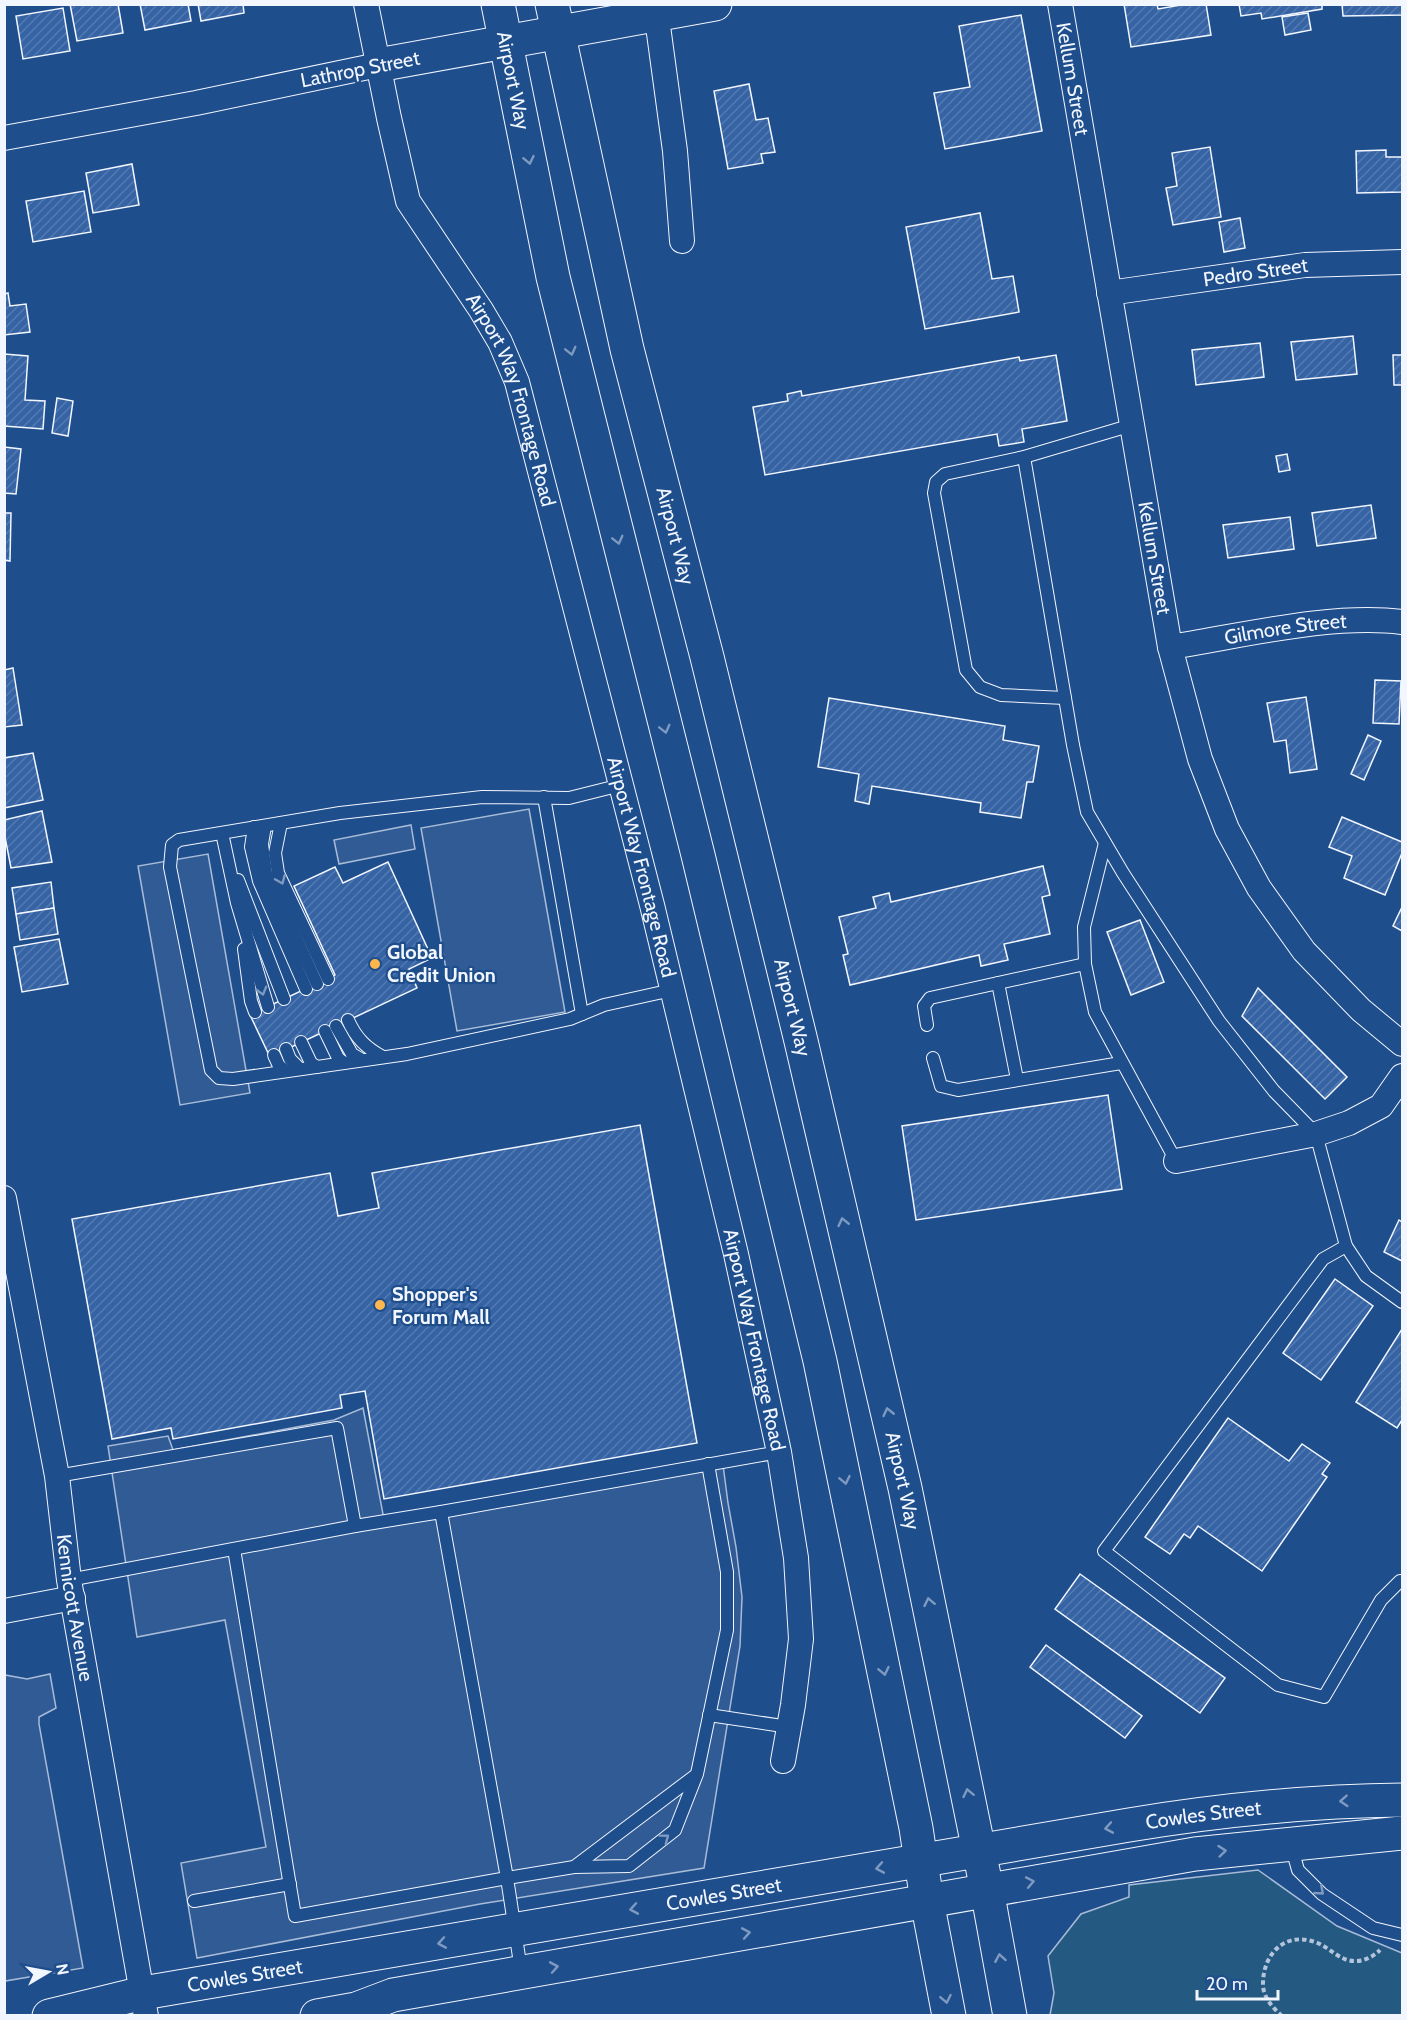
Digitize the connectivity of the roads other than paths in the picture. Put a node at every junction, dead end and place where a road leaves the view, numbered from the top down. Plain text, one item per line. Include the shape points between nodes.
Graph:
1 (366, 4) edge
2 (498, 4) edge
3 (715, 4) edge
4 (1060, 4) edge
5 (656, 10) edge
6 (555, 18) edge
7 (505, 41) junction
8 (378, 65) junction
9 (4, 138) edge
10 (682, 241) dead end
11 (1402, 262) edge
12 (1109, 293) junction
13 (1132, 425) junction
14 (1024, 458) junction
15 (1402, 622) edge
16 (1170, 647) junction
17 (1065, 698) junction
18 (621, 785) junction
19 (544, 797) junction
20 (281, 823) junction
21 (259, 826) junction
22 (226, 832) junction
23 (1105, 843) junction
24 (237, 903) junction
25 (1085, 964) junction
26 (998, 983) junction
27 (672, 990) junction
28 (284, 999) dead end
29 (268, 1006) dead end
30 (255, 1012) dead end
31 (582, 1014) junction
32 (348, 1020) dead end
33 (927, 1025) dead end
34 (301, 1042) dead end
35 (1402, 1044) edge
36 (286, 1049) dead end
37 (274, 1055) dead end
38 (384, 1057) junction
39 (933, 1058) dead end
40 (362, 1060) junction
41 (344, 1063) junction
42 (1121, 1063) junction
43 (317, 1067) junction
44 (300, 1070) junction
45 (286, 1071) junction
46 (1402, 1076) edge
47 (1017, 1080) junction
48 (1316, 1134) junction
49 (1176, 1161) joint
50 (4, 1198) edge
51 (1346, 1246) junction
52 (12, 1283) edge
53 (1402, 1302) edge
54 (779, 1452) junction
55 (708, 1464) junction
56 (57, 1476) junction
57 (441, 1512) junction
58 (355, 1526) junction
59 (234, 1549) junction
60 (1402, 1581) edge
61 (71, 1589) junction
62 (4, 1611) edge
63 (709, 1715) junction
64 (789, 1726) junction
65 (783, 1761) dead end
66 (697, 1774) junction
67 (1402, 1800) edge
68 (1402, 1833) edge
69 (1291, 1844) junction
70 (979, 1851) junction
71 (922, 1861) junction
72 (574, 1867) junction
73 (507, 1878) junction
74 (290, 1884) junction
75 (987, 1890) junction
76 (194, 1901) dead end
77 (927, 1901) junction
78 (514, 1930) junction
79 (1398, 1934) edge
80 (522, 1973) junction
81 (144, 2004) edge
82 (49, 2016) edge
83 (316, 2016) edge
84 (949, 2016) edge
85 (1010, 2016) edge

1 - 8 street, Airport Way Frontage Road
2 - 7 main road, Airport Way
3 - 5 main road, Lathrop Street
4 - 12 street, Kellum Street
5 - 6 main road, Lathrop Street
5 - 10 street via 675,151
6 - 7 main road, Lathrop Street
70 -> 6 main road, Airport Way via 905,1488 798,1029 627,349
7 - 8 main road, Lathrop Street
7 -> 71 main road, Airport Way via 553,277 820,1361
8 - 9 street, Lathrop Street
8 - 18 street, Airport Way Frontage Road via 408,201 481,310 517,382
11 - 12 street, Pedro Street via 1305,265
12 - 13 street, Kellum Street
13 - 14 lane
13 - 16 street, Kellum Street
14 - 17 lane
14 - 17 lane via 945,474 936,482 934,494 966,670 980,687 1001,695
15 - 16 street, Gilmore Street via 1305,625
16 - 35 street, Kellum Street via 1200,759 1227,829 1259,888 1304,951 1361,1010
17 - 23 lane via 1087,812
18 - 19 lane via 569,798
18 - 27 street, Airport Way Frontage Road
19 - 20 lane via 482,797
19 - 31 lane
20 - 21 lane
20 -> 21 lane via 275,853 278,873 317,984 266,873
21 - 22 lane
22 - 24 lane
22 - 28 lane via 238,880
22 - 45 lane via 179,840 172,845 170,867 211,1070 219,1078 233,1079
23 - 25 lane via 1084,927
23 - 48 lane via 1219,1021 1274,1091
24 -> 29 lane
24 - 30 lane
25 - 26 lane
25 - 42 lane via 1095,1012
26 - 33 lane via 930,998 924,1006
26 - 47 lane
27 - 31 lane via 604,1005
27 - 54 street, Airport Way Frontage Road
31 - 38 lane
32 - 38 lane via 367,1049
34 - 43 lane
36 - 44 lane
37 - 45 lane
38 - 40 lane
39 - 47 lane via 941,1086 958,1090
40 - 41 lane
40 - 41 lane via 330,1029 338,1058
41 - 43 lane
42 - 47 lane
42 - 49 lane
43 - 44 lane
44 - 45 lane
46 - 48 street via 1381,1106
48 - 49 street
48 - 51 lane
50 - 52 street, Kennicott Avenue
51 - 53 lane via 1366,1276
51 - 60 lane via 1323,1259 1104,1551 1278,1685 1324,1697 1381,1600
52 - 56 street, Kennicott Avenue
54 - 55 lane
54 - 64 street, Airport Way Frontage Road via 796,1558 801,1639
55 - 57 lane
55 - 63 lane via 727,1572 727,1629
56 - 58 lane via 337,1428
56 - 61 street, Kennicott Avenue
57 - 58 lane
57 - 73 lane
58 - 59 lane
59 - 61 lane
59 - 74 lane
61 - 62 street
61 - 81 street, Kennicott Avenue
63 - 64 lane
63 - 66 lane
64 - 65 street, Airport Way Frontage Road
66 - 72 lane
72 -> 66 lane via 629,1866 675,1830
67 -> 70 main road, Cowles Street via 1212,1812
68 - 69 main road, Cowles Street
75 -> 69 main road, Cowles Street via 1194,1854
69 -> 79 lane via 1298,1870 1322,1894 1373,1928
70 - 71 main road, Cowles Street
70 - 75 main road, Airport Way
71 - 77 main road, Airport Way
71 -> 78 main road, Cowles Street
72 - 73 lane
73 - 74 lane via 296,1916
73 - 78 lane
74 - 76 lane
75 - 77 main road, Cowles Street
85 -> 75 main road, Airport Way
80 -> 77 main road, Cowles Street
77 -> 84 main road, Airport Way
78 - 80 lane
78 -> 81 main road, Cowles Street
80 - 83 main road, Cowles Street via 393,1995 356,2009
81 - 82 main road, Cowles Street

